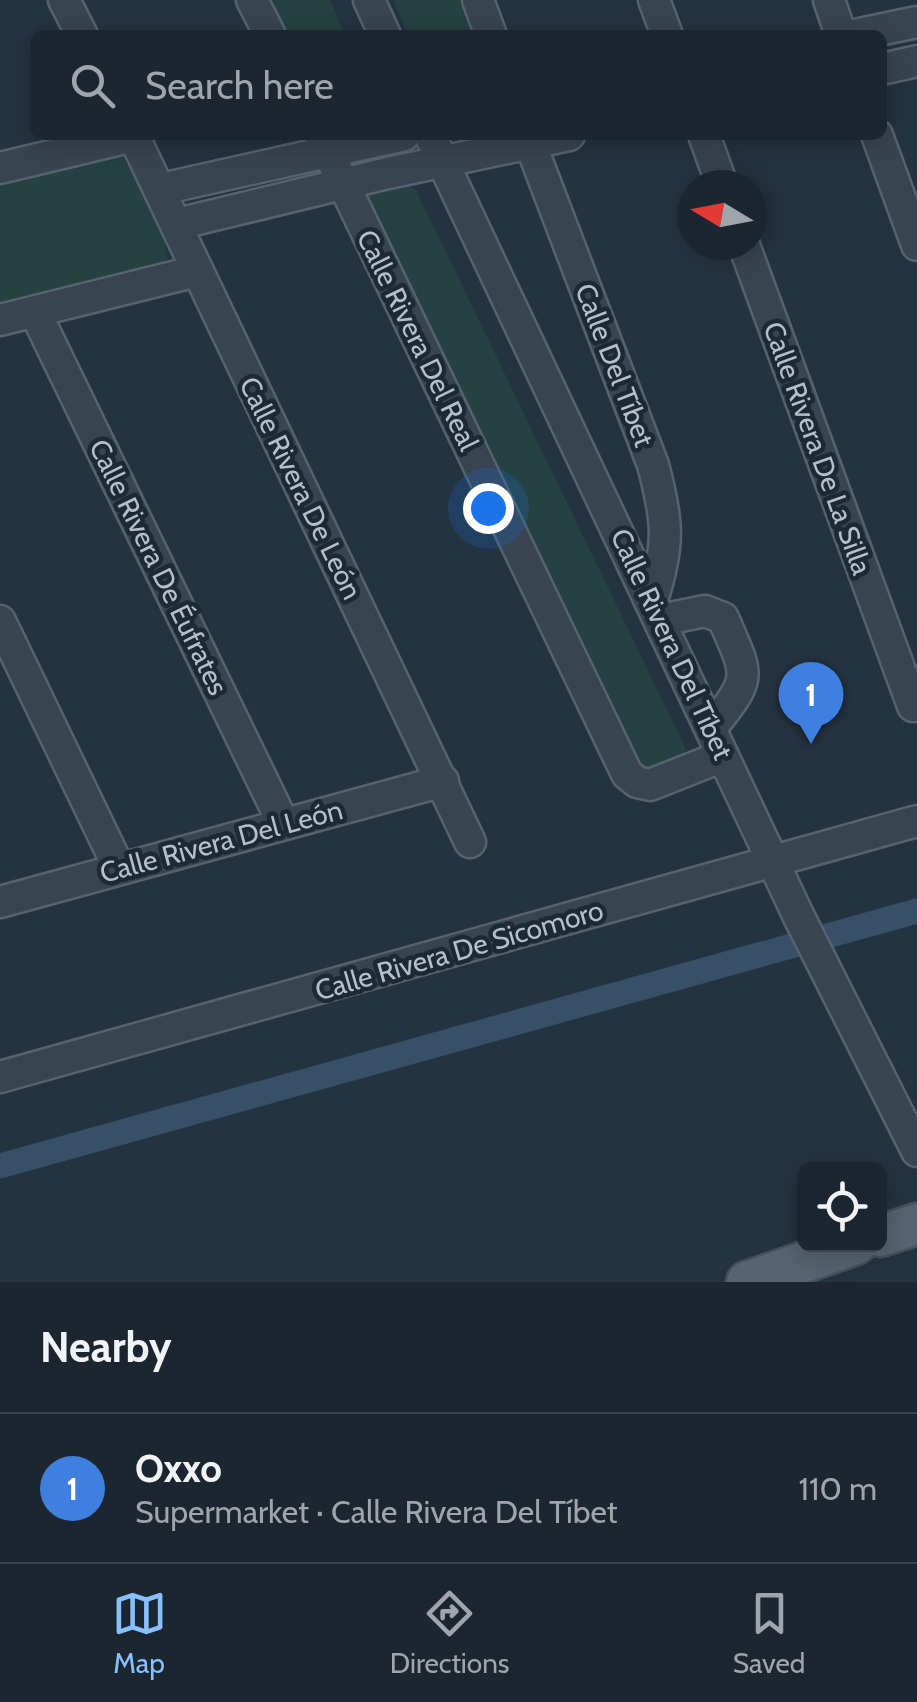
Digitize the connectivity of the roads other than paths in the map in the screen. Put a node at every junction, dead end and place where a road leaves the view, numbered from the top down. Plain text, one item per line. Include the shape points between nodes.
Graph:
1 (64, 0) edge
2 (252, 0) edge
3 (370, 0) edge
4 (478, 0) edge
5 (654, 0) edge
6 (829, 0) edge
7 (917, 22) edge
8 (79, 30) edge
9 (267, 30) edge
10 (383, 30) edge
11 (489, 30) edge
12 (665, 30) edge
13 (840, 30) edge
14 (879, 30) edge
15 (917, 60) edge
16 (887, 68) edge
17 (117, 140) edge
18 (136, 140) edge
19 (354, 140) edge
20 (518, 140) edge
21 (528, 140) edge
22 (706, 140) edge
23 (879, 140) edge
24 (324, 143) edge
25 (436, 148) edge
26 (0, 168) edge
27 (717, 170) edge
28 (342, 184) junction
29 (161, 189) junction
30 (177, 224) junction
31 (917, 245) edge
32 (750, 260) edge
33 (196, 271) junction
34 (35, 312) junction
35 (0, 320) edge
36 (656, 610) junction
37 (0, 621) edge
38 (905, 647) edge
39 (913, 706) dead end
40 (717, 742) junction
41 (442, 781) junction
42 (917, 822) edge
43 (283, 823) junction
44 (470, 842) dead end
45 (774, 862) junction
46 (119, 868) junction
47 (0, 902) edge
48 (0, 1078) edge
49 (917, 1152) edge
50 (917, 1224) edge
51 (887, 1234) edge
52 (833, 1252) edge
53 (747, 1282) edge

1 - 8 street
2 - 9 street
3 - 10 street
4 - 11 street
5 - 12 street
6 - 13 street
7 - 14 street
15 - 16 street
17 - 26 street
18 - 29 street, Calle Rivera De León
19 - 24 street
20 - 25 street
21 - 36 street, Calle Del Tíbet via 658,481 666,526
22 - 27 street
23 - 31 street
24 - 28 street, Calle Rivera Del Real
24 - 29 street
25 - 28 street
25 - 36 street, Calle Rivera Del Tíbet
28 - 30 street
28 - 40 street, Calle Rivera Del Real via 628,774 650,785
29 - 30 street, Calle Rivera De León
30 - 33 street, Calle Rivera De León
32 - 38 street, Calle Rivera De La Silla
33 - 34 street
33 - 41 street, Calle Rivera De León
34 - 35 street
34 - 43 street, Calle Rivera De Éufrates
36 - 40 street, Calle Rivera Del Tíbet
36 - 40 street via 723,618 745,668
37 - 46 street
38 - 39 street, Calle Rivera De La Silla
40 - 45 street, Calle Rivera Del Tíbet
41 - 43 street, Calle Rivera Del León
41 - 44 street, Calle Rivera De León
42 - 45 street, Calle Rivera De Sicomoro
43 - 46 street, Calle Rivera Del León
45 - 48 street, Calle Rivera De Sicomoro
45 - 49 street, Calle Rivera Del Tíbet
46 - 47 street, Calle Rivera Del León
50 - 51 main road
52 - 53 main road

